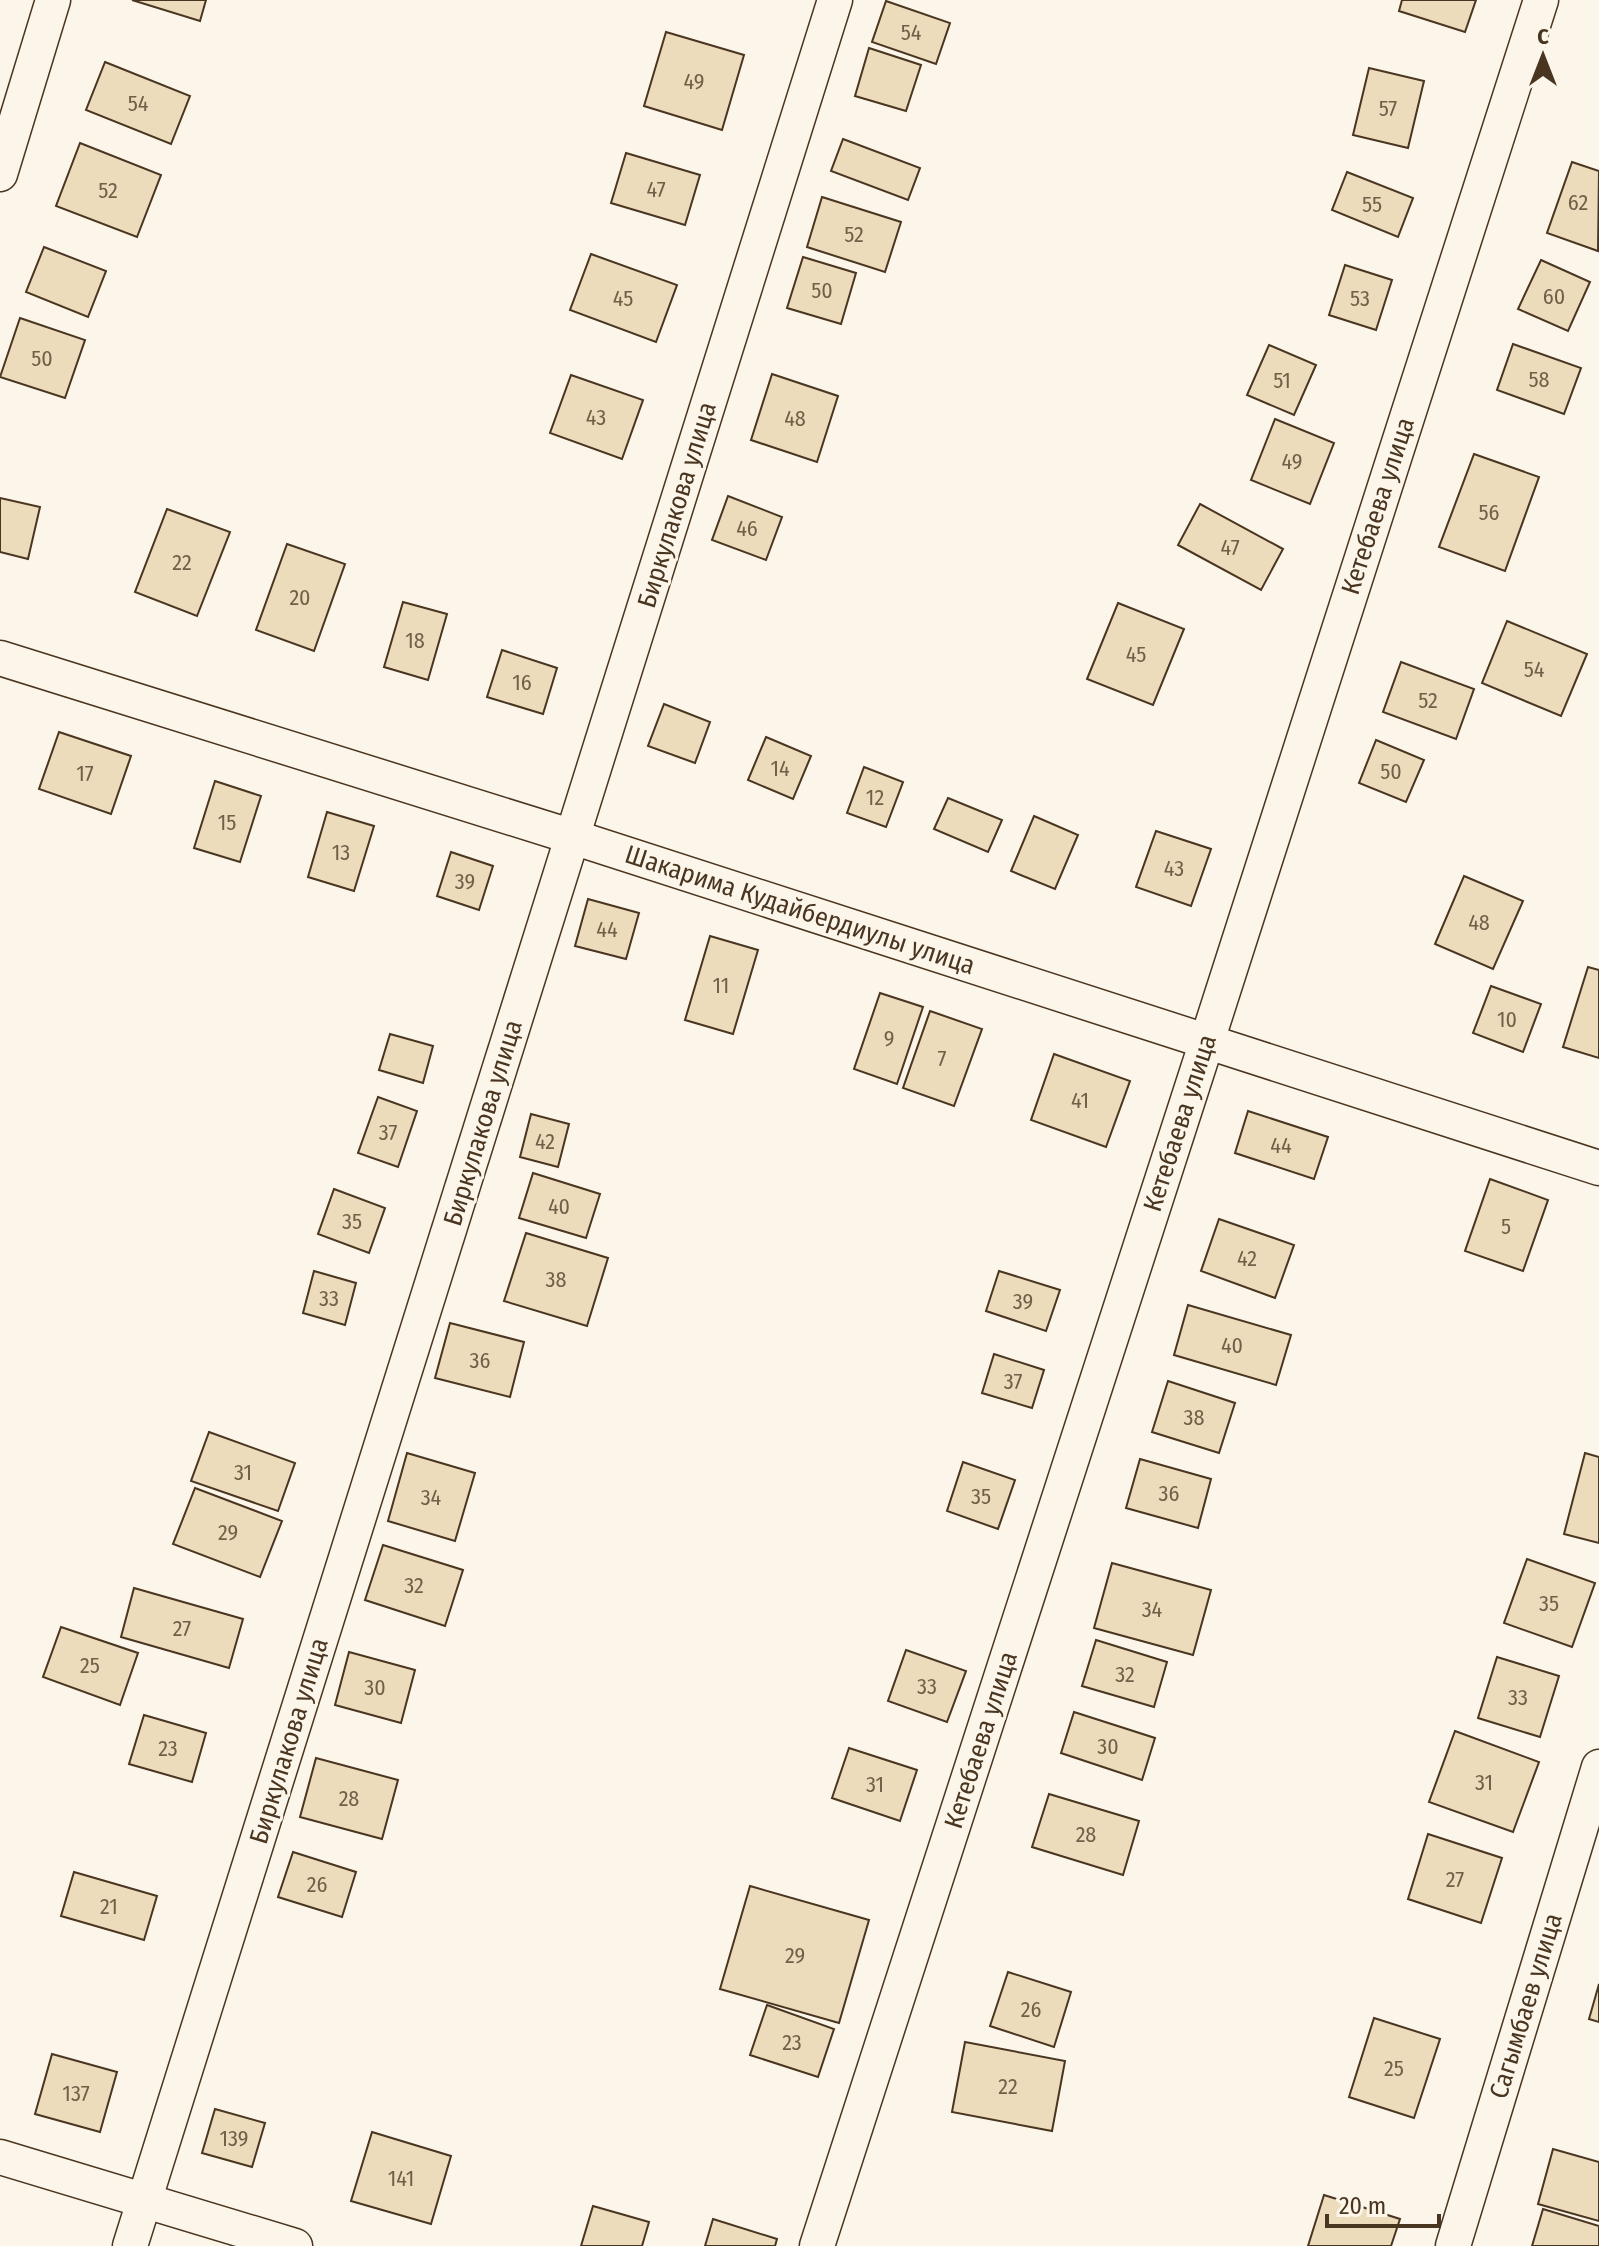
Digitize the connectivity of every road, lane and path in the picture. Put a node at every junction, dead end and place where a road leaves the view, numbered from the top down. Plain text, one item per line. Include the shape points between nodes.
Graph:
1 (53, 0) edge
2 (835, 0) edge
3 (1541, 0) edge
4 (0, 174) edge
5 (0, 658) edge
6 (573, 837) junction
7 (1207, 1041) junction
8 (1599, 1168) edge
9 (1599, 1767) edge
10 (0, 2157) edge
11 (145, 2201) junction
12 (130, 2246) edge
13 (295, 2246) edge
14 (817, 2246) edge
15 (1453, 2246) edge

1 - 4 street
2 - 6 street, Биркулакова улица
3 - 7 street, Кетебаева улица
5 - 6 street, Шакарима Кудайбердиулы улица
6 - 7 street, Шакарима Кудайбердиулы улица
6 - 11 street, Биркулакова улица
7 - 8 street, Шакарима Кудайбердиулы улица
7 - 14 street, Кетебаева улица
9 - 15 street, Сагымбаев улица
10 - 11 street
11 - 12 street, Биркулакова улица
11 - 13 street

